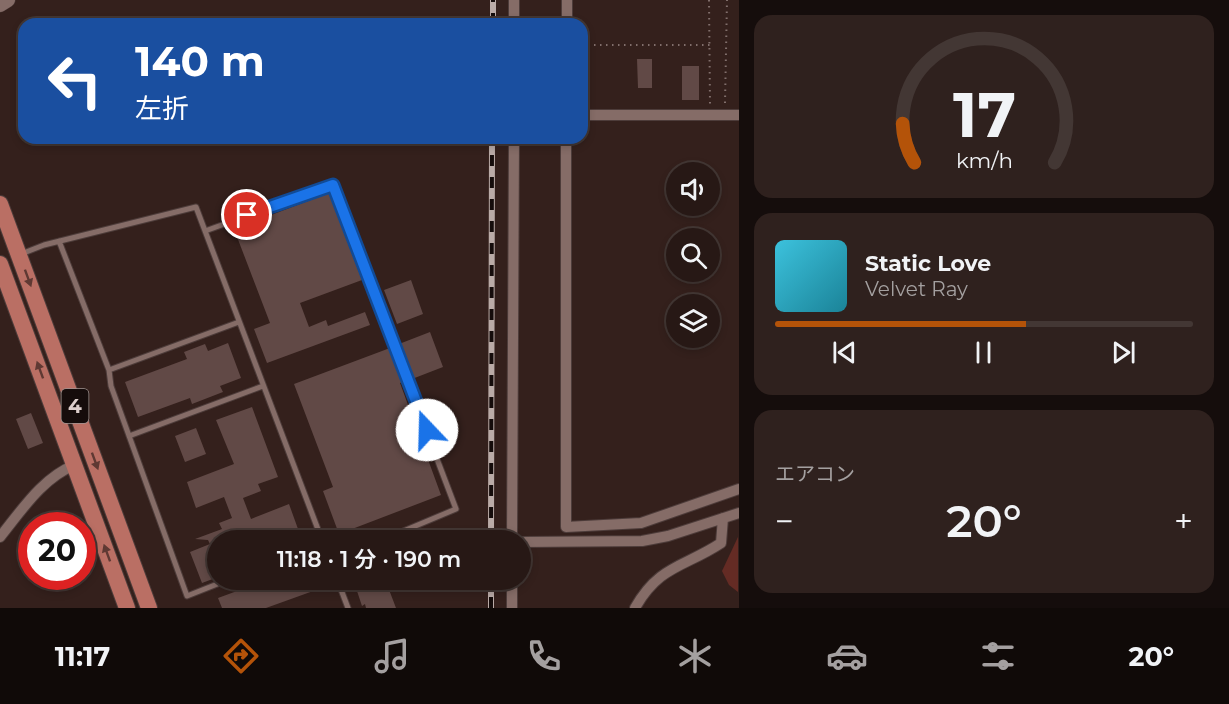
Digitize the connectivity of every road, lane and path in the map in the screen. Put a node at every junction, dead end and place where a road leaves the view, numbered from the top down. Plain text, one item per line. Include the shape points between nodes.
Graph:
1 (8, 0) edge
2 (514, 0) edge
3 (567, 0) edge
4 (709, 0) edge
5 (727, 0) edge
6 (0, 5) edge
7 (514, 18) edge
8 (567, 18) edge
9 (588, 45) edge
10 (710, 45) junction
11 (710, 104) dead end
12 (725, 104) dead end
13 (588, 115) edge
14 (738, 115) edge
15 (514, 144) edge
16 (566, 144) edge
17 (0, 204) edge
18 (205, 231) junction
19 (59, 241) junction
20 (19, 255) junction
21 (0, 264) edge
22 (239, 322) junction
23 (109, 370) junction
24 (263, 386) junction
25 (129, 436) junction
26 (75, 465) junction
27 (738, 489) edge
28 (738, 513) edge
29 (723, 518) junction
30 (566, 527) junction
31 (318, 530) edge
32 (406, 530) edge
33 (512, 530) edge
34 (0, 537) edge
35 (531, 542) edge
36 (566, 542) junction
37 (207, 588) edge
38 (341, 590) edge
39 (512, 590) edge
40 (128, 608) edge
41 (149, 608) edge
42 (348, 608) edge
43 (512, 608) edge
44 (635, 608) edge

1 - 6 street
2 - 7 street
3 - 8 street
4 - 10 path
5 - 12 path
9 - 10 path
10 - 11 path
13 - 14 street
15 - 33 street
16 - 30 street
17 - 20 highway, 4
18 - 19 lane via 196,207
18 - 22 lane
18 - 32 lane via 333,185 456,509
19 - 20 lane
19 - 23 lane
20 -> 41 highway, 4
26 -> 21 highway, 4
22 - 23 lane
22 - 24 lane
23 - 25 lane
24 - 25 lane
24 - 31 lane
25 - 37 lane via 187,596
26 - 34 street via 51,478
40 -> 26 highway, 4
27 - 30 street via 641,523
28 - 29 street
29 - 36 street via 642,541
29 - 44 street via 721,543 658,577
30 - 36 street
35 - 36 street
38 - 42 lane
39 - 43 street

